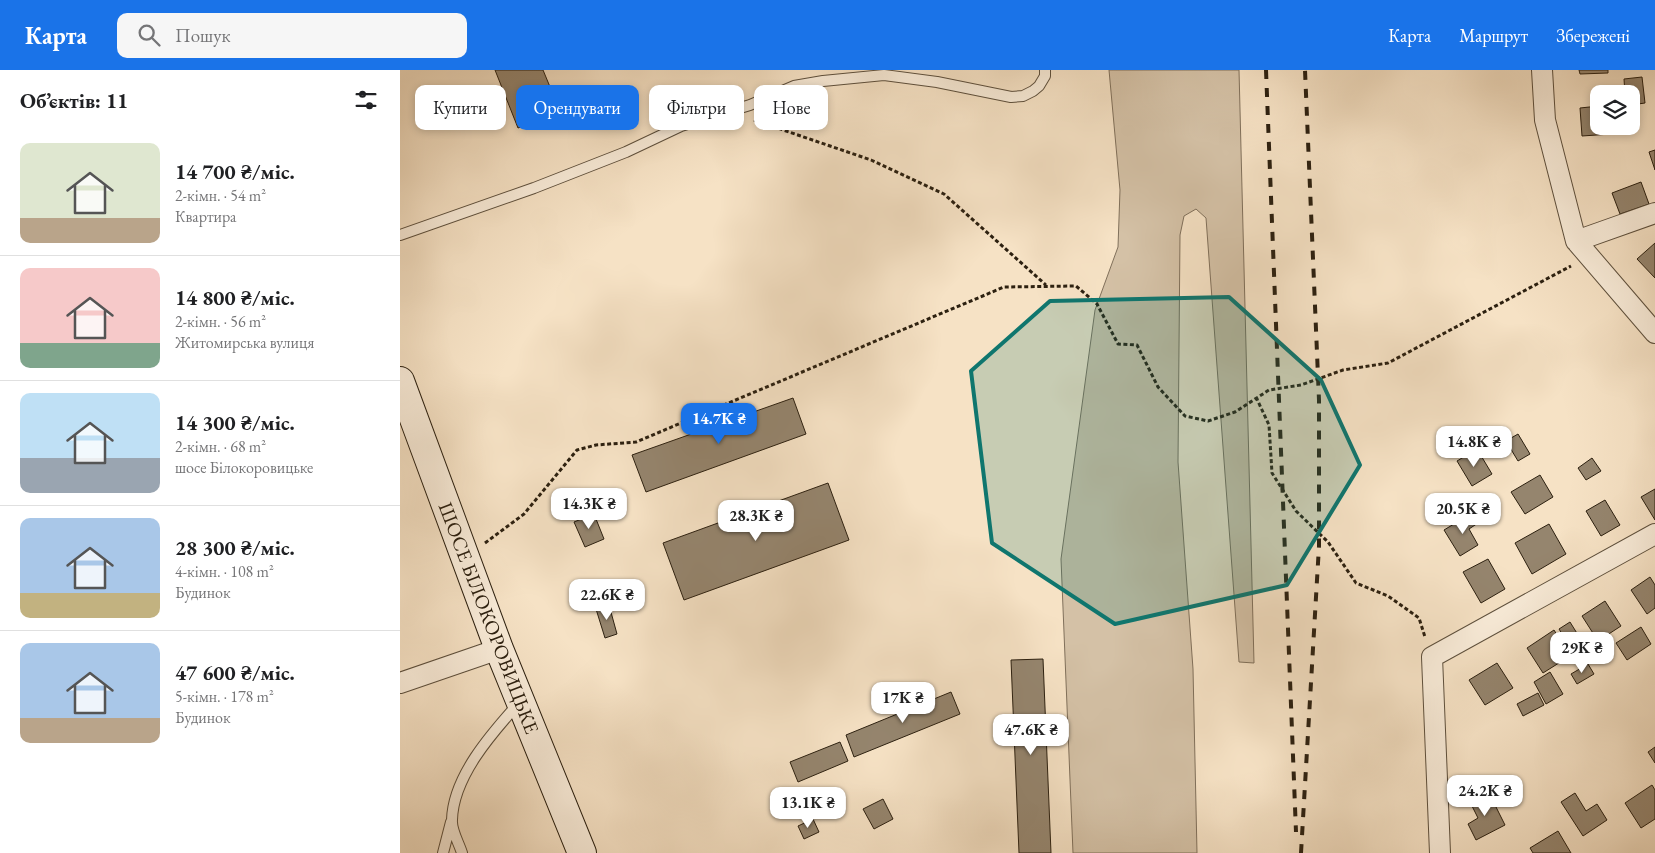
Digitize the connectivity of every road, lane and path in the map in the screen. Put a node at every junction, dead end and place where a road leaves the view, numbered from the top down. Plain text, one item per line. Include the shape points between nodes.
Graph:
1 (1045, 70) edge
2 (1542, 70) edge
3 (744, 106) edge
4 (744, 117) edge
5 (673, 130) edge
6 (1655, 213) edge
7 (400, 235) edge
8 (1582, 249) junction
9 (1047, 286) junction
10 (1655, 333) edge
11 (400, 381) edge
12 (1256, 397) junction
13 (1655, 534) edge
14 (465, 557) junction
15 (499, 649) junction
16 (1432, 657) junction
17 (400, 683) edge
18 (521, 702) junction
19 (452, 821) junction
20 (443, 853) edge
21 (462, 853) edge
22 (582, 853) edge
23 (1440, 853) edge

1 - 3 lane via 1040,86 1023,96 996,95 884,75 794,86
2 - 8 street via 1545,120
4 - 9 path via 871,160 944,194
5 - 7 lane via 534,188
6 - 8 street
8 - 10 street
8 - 12 path via 1388,363 1343,370 1301,385 1269,390
9 - 12 path via 1076,286 1097,304 1118,344 1137,345 1158,387 1185,416 1208,422 1235,412
9 - 14 path via 1004,287 636,442 577,450 524,514
11 - 14 main road, ШОСЕ БІЛОКОРОВИЦЬКЕ
12 - 16 path via 1269,425 1272,473 1296,511 1328,542 1356,583 1388,596 1419,618
13 - 16 street
14 - 15 main road, ШОСЕ БІЛОКОРОВИЦЬКЕ
15 - 17 street
15 - 18 main road, ШОСЕ БІЛОКОРОВИЦЬКЕ
16 - 23 street
18 - 19 lane via 485,740 458,791
18 - 22 main road, ШОСЕ БІЛОКОРОВИЦЬКЕ
19 - 20 lane
19 - 21 lane

